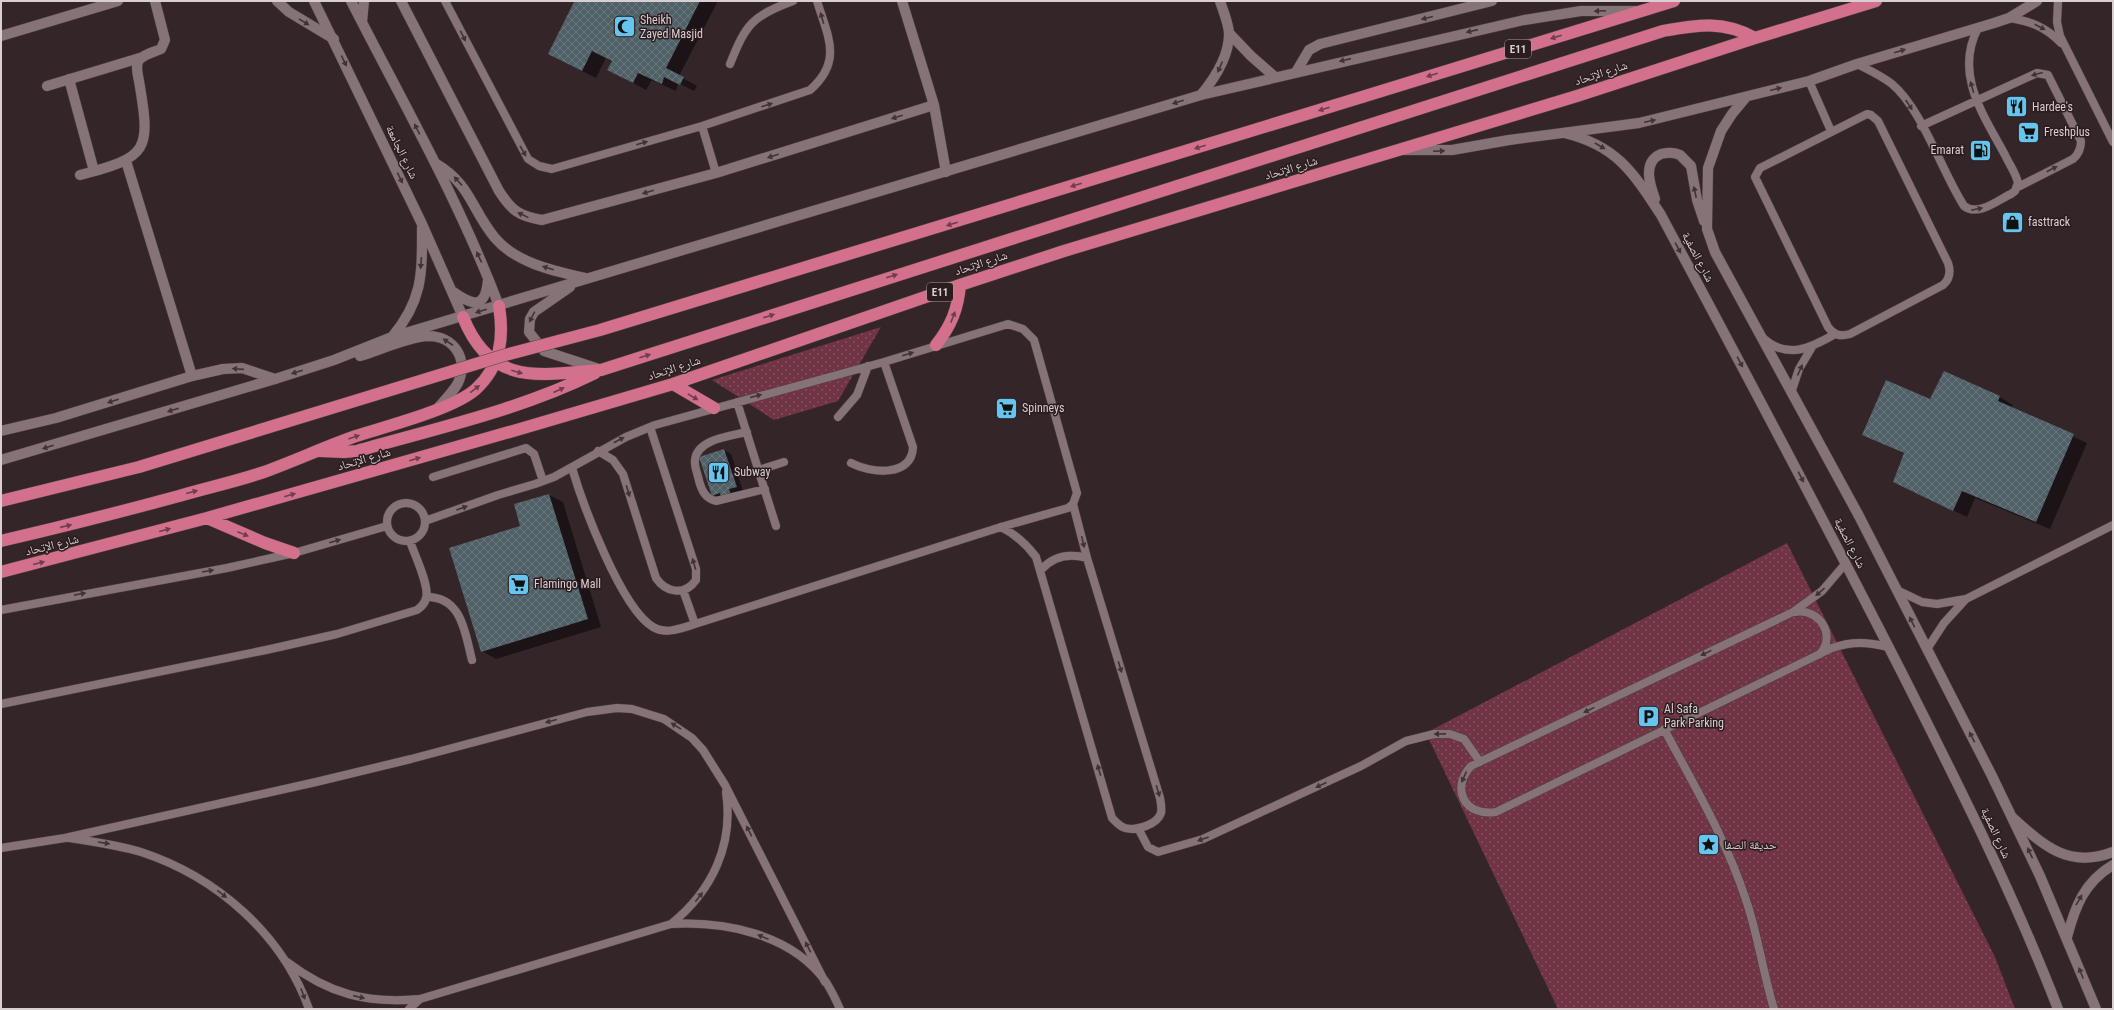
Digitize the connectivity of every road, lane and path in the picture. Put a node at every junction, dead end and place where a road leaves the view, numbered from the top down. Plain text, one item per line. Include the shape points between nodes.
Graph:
1 (118, 1) edge
2 (155, 1) edge
3 (277, 1) edge
4 (314, 1) edge
5 (351, 1) edge
6 (364, 1) edge
7 (401, 1) edge
8 (445, 1) edge
9 (793, 1) edge
10 (817, 1) edge
11 (902, 1) edge
12 (1220, 1) edge
13 (1492, 1) edge
14 (1674, 1) edge
15 (1876, 1) edge
16 (2038, 1) edge
17 (2058, 1) edge
18 (1639, 11) junction
19 (2008, 18) junction
20 (362, 22) junction
21 (1978, 28) junction
22 (1229, 33) junction
23 (1, 36) edge
24 (1755, 38) junction
25 (334, 39) junction
26 (2065, 48) junction
27 (143, 57) junction
28 (730, 64) dead end
29 (1857, 64) junction
30 (1296, 72) junction
31 (1275, 77) junction
32 (69, 79) junction
33 (1809, 81) junction
34 (47, 86) dead end
35 (1201, 95) junction
36 (1746, 97) junction
37 (1976, 101) junction
38 (934, 105) junction
39 (702, 126) junction
40 (1921, 126) junction
41 (1831, 131) junction
42 (1564, 133) junction
43 (2113, 142) edge
44 (1400, 150) junction
45 (126, 161) junction
46 (435, 163) junction
47 (94, 171) junction
48 (946, 172) junction
49 (716, 173) junction
50 (80, 175) dead end
51 (2018, 187) junction
52 (1661, 214) junction
53 (422, 224) junction
54 (1707, 229) junction
55 (488, 278) junction
56 (586, 278) junction
57 (960, 285) junction
58 (452, 290) junction
59 (499, 306) junction
60 (463, 317) junction
61 (1758, 333) junction
62 (1835, 334) junction
63 (392, 337) junction
64 (936, 345) junction
65 (1812, 347) junction
66 (334, 360) junction
67 (496, 362) junction
68 (884, 362) junction
69 (868, 366) junction
70 (601, 370) junction
71 (192, 376) junction
72 (276, 379) junction
73 (673, 384) junction
74 (1791, 393) junction
75 (737, 402) junction
76 (714, 408) junction
77 (437, 409) junction
78 (838, 417) dead end
79 (650, 427) junction
80 (1, 431) edge
81 (747, 432) junction
82 (319, 451) junction
83 (598, 451) junction
84 (1, 460) edge
85 (784, 462) dead end
86 (850, 463) dead end
87 (572, 468) junction
88 (759, 470) junction
89 (433, 477) dead end
90 (543, 481) junction
91 (765, 489) junction
92 (1, 501) edge
93 (1073, 504) junction
94 (207, 518) junction
95 (426, 521) junction
96 (2113, 525) edge
97 (387, 526) junction
98 (776, 526) dead end
99 (1001, 527) junction
100 (1, 541) edge
101 (410, 541) junction
102 (294, 553) junction
103 (1087, 558) junction
104 (1846, 563) junction
105 (1041, 570) junction
106 (1, 572) edge
107 (683, 590) junction
108 (1896, 590) junction
109 (427, 597) junction
110 (1966, 599) junction
111 (1, 610) edge
112 (1793, 612) junction
113 (695, 624) junction
114 (1888, 647) junction
115 (1927, 649) junction
116 (1819, 654) junction
117 (472, 660) dead end
118 (1, 704) edge
119 (1664, 729) junction
120 (1480, 762) junction
121 (725, 785) junction
122 (2013, 818) junction
123 (1138, 828) junction
124 (65, 838) junction
125 (1, 848) edge
126 (2113, 852) edge
127 (2113, 865) edge
128 (671, 924) junction
129 (2067, 937) junction
130 (287, 962) junction
131 (825, 982) junction
132 (420, 999) junction
133 (309, 1009) edge
134 (410, 1009) edge
135 (840, 1009) edge
136 (1774, 1009) edge
137 (2058, 1009) edge
138 (2096, 1009) edge

1 - 23 main road
2 - 27 main road via 165,40 161,49
3 -> 25 main road via 289,12
4 - 25 main road, شارع الجامعة
5 - 20 main road, شارع الجامعة
6 - 20 main road
49 -> 7 main road via 560,217 542,220 524,217 509,206 499,191
8 -> 39 lane via 521,148 528,159 539,166 552,169
9 - 28 lane via 759,16 747,27
39 -> 10 lane via 810,90 822,80 829,66 831,50
11 - 38 main road
12 - 22 main road
13 -> 30 main road via 1320,44 1309,50
14 - 18 highway, E11
15 - 24 highway, شارع الإتحاد / E11
16 - 19 main road
17 - 26 lane via 2057,22
18 -> 30 main road via 1581,11 1524,20
18 -> 92 highway, E11, bridge via 600,330 505,356 139,467
19 - 21 main road
19 -> 26 lane via 2025,20 2041,26
46 -> 20 main road, شارع الجامعة
29 -> 21 main road
37 -> 21 lane via 1968,60 1969,49
22 - 31 main road
22 -> 35 main road via 1220,67
24 - 44 highway, شارع الإتحاد / E11
70 -> 24 highway via 1663,31 1684,27 1727,26 1742,30
25 -> 53 main road, شارع الجامعة
26 - 43 lane
27 - 32 main road
27 - 45 main road via 137,66 146,128 140,147
29 - 33 main road
29 -> 40 lane via 1892,84
30 - 31 main road
31 - 35 main road
32 - 34 main road
32 - 47 main road
36 -> 33 main road
33 - 41 lane
35 -> 48 main road
42 -> 36 main road via 1639,123
36 - 54 main road, شارع الصفية via 1732,114 1713,149 1708,168
37 - 40 lane
37 - 51 lane via 2017,179
51 -> 37 lane via 2077,156 2081,147 2078,134 2050,78 2045,73 2037,73
38 - 48 main road
38 -> 49 main road
39 - 49 lane
40 -> 51 lane via 1961,202 1968,209 1978,210 2011,194
41 - 62 lane via 1760,168 1755,177 1828,327
41 - 62 lane via 1862,115 1871,114 1875,117 1948,263 1950,273 1943,285 1850,334
44 -> 42 main road via 1452,150
42 -> 52 main road, شارع الصفية via 1587,140 1611,153 1635,177
44 - 57 highway, شارع الإتحاد / E11
45 - 47 main road
45 - 71 main road
55 -> 46 main road, شارع الجامعة
56 -> 46 main road via 547,268 515,255 495,238 464,187
47 - 50 main road
48 - 56 main road
54 -> 52 main road via 1697,200 1691,166 1685,157 1675,153 1660,155 1649,166 1649,180
52 -> 104 main road, شارع الصفية
53 - 58 main road, شارع الجامعة
53 -> 63 main road via 422,260 418,294 402,325
54 - 61 main road, شارع الصفية via 1716,252
55 - 58 main road via 487,292 478,302 471,303
55 - 59 main road, شارع الجامعة
56 - 59 main road
56 -> 70 main road via 534,312 530,319 529,332 544,351
64 -> 57 highway via 954,317
57 - 73 highway, شارع الإتحاد / E11
58 - 60 main road, شارع الجامعة
59 -> 60 main road
59 - 67 highway via 502,340
60 - 63 main road
60 - 67 highway via 478,346
61 - 65 lane via 1773,345 1782,348 1802,350
61 - 74 main road, شارع الصفية
62 - 65 lane
63 - 66 main road
68 -> 64 lane
64 - 93 lane via 1008,324 1023,328 1029,334 1036,348 1075,481 1077,493
74 -> 65 lane via 1799,369
66 -> 72 main road
77 -> 66 main road via 458,384 462,371 461,357 454,345 442,338 418,338 358,356
67 -> 70 highway via 509,370 525,374
77 -> 67 highway via 475,390
68 - 69 lane
68 - 86 lane via 913,447 913,454 904,466 884,471 867,470
75 -> 69 lane
69 - 78 lane via 857,395
82 -> 70 highway via 357,451 476,417 556,391
72 -> 71 main road via 252,370 233,368
71 -> 80 main road via 56,418
72 -> 84 main road
73 -> 76 highway
94 -> 73 highway, شارع الإتحاد / E11
74 - 108 main road, شارع الصفية via 1859,516
75 - 76 lane
75 - 81 lane
76 - 79 lane
82 -> 77 highway
83 -> 79 lane
107 -> 79 lane via 693,585 697,575
81 - 88 lane
81 - 91 lane via 709,443 699,449 695,461 702,489 710,499 716,501
100 -> 82 highway via 104,517 260,473
83 - 87 lane
83 -> 107 lane via 613,460 623,474 656,578 671,591
85 - 88 lane
87 - 90 lane
87 - 113 lane via 600,543 641,618 654,628 667,631
88 - 91 lane
89 - 90 lane via 526,448 534,454
95 -> 90 lane
91 - 98 lane
93 - 99 lane via 1068,508
93 -> 103 lane
94 -> 102 highway
106 -> 94 highway, شارع الإتحاد / E11
95 - 97 lane via 416,505 404,503 392,508
95 - 101 lane via 421,534
96 - 110 lane
97 - 101 lane via 398,540
102 -> 97 lane
99 - 105 lane via 1029,547
99 - 113 lane
101 - 109 lane via 427,589
111 -> 102 lane
103 - 105 lane via 1061,557 1052,560
103 -> 123 lane via 1160,798 1160,814 1156,820
104 -> 112 lane via 1822,591
104 - 114 main road, شارع الصفية
123 -> 105 lane via 1118,825 1112,818
107 - 113 lane
108 - 110 lane via 1922,602 1937,604
115 -> 108 main road, شارع الصفية
109 - 117 lane via 440,598 457,611
109 - 118 lane via 417,610 337,634
110 - 115 lane via 1944,623
112 - 116 lane via 1810,612 1823,623 1827,640 1825,648
112 -> 120 lane
114 - 116 lane via 1860,642 1846,644
114 - 137 main road, شارع الصفية via 1976,820
122 -> 115 main road, شارع الصفية
116 - 119 lane
120 -> 119 lane via 1465,772 1461,790 1470,807 1487,813 1496,812
119 - 136 lane via 1735,870 1755,931
120 -> 123 lane via 1464,739 1450,734 1434,734 1406,741 1361,766 1203,839 1158,852 1148,847
121 -> 124 lane via 703,750 679,727 648,713 617,708 602,709 411,759
128 -> 121 lane via 699,897 719,863 728,824
131 -> 121 lane
122 - 126 main road via 2049,848 2069,857 2094,857
129 -> 122 main road, شارع الصفية
124 - 125 lane
124 -> 130 lane via 115,845 141,852 190,874 234,904 254,922
129 -> 127 main road via 2076,906 2084,892 2095,879
131 -> 128 lane via 808,963 790,951 750,932 711,924
128 - 132 lane
138 -> 129 main road, شارع الصفية
130 -> 132 lane via 321,984 359,998 379,1001
130 -> 133 lane via 300,985
131 - 135 lane
132 - 134 lane

